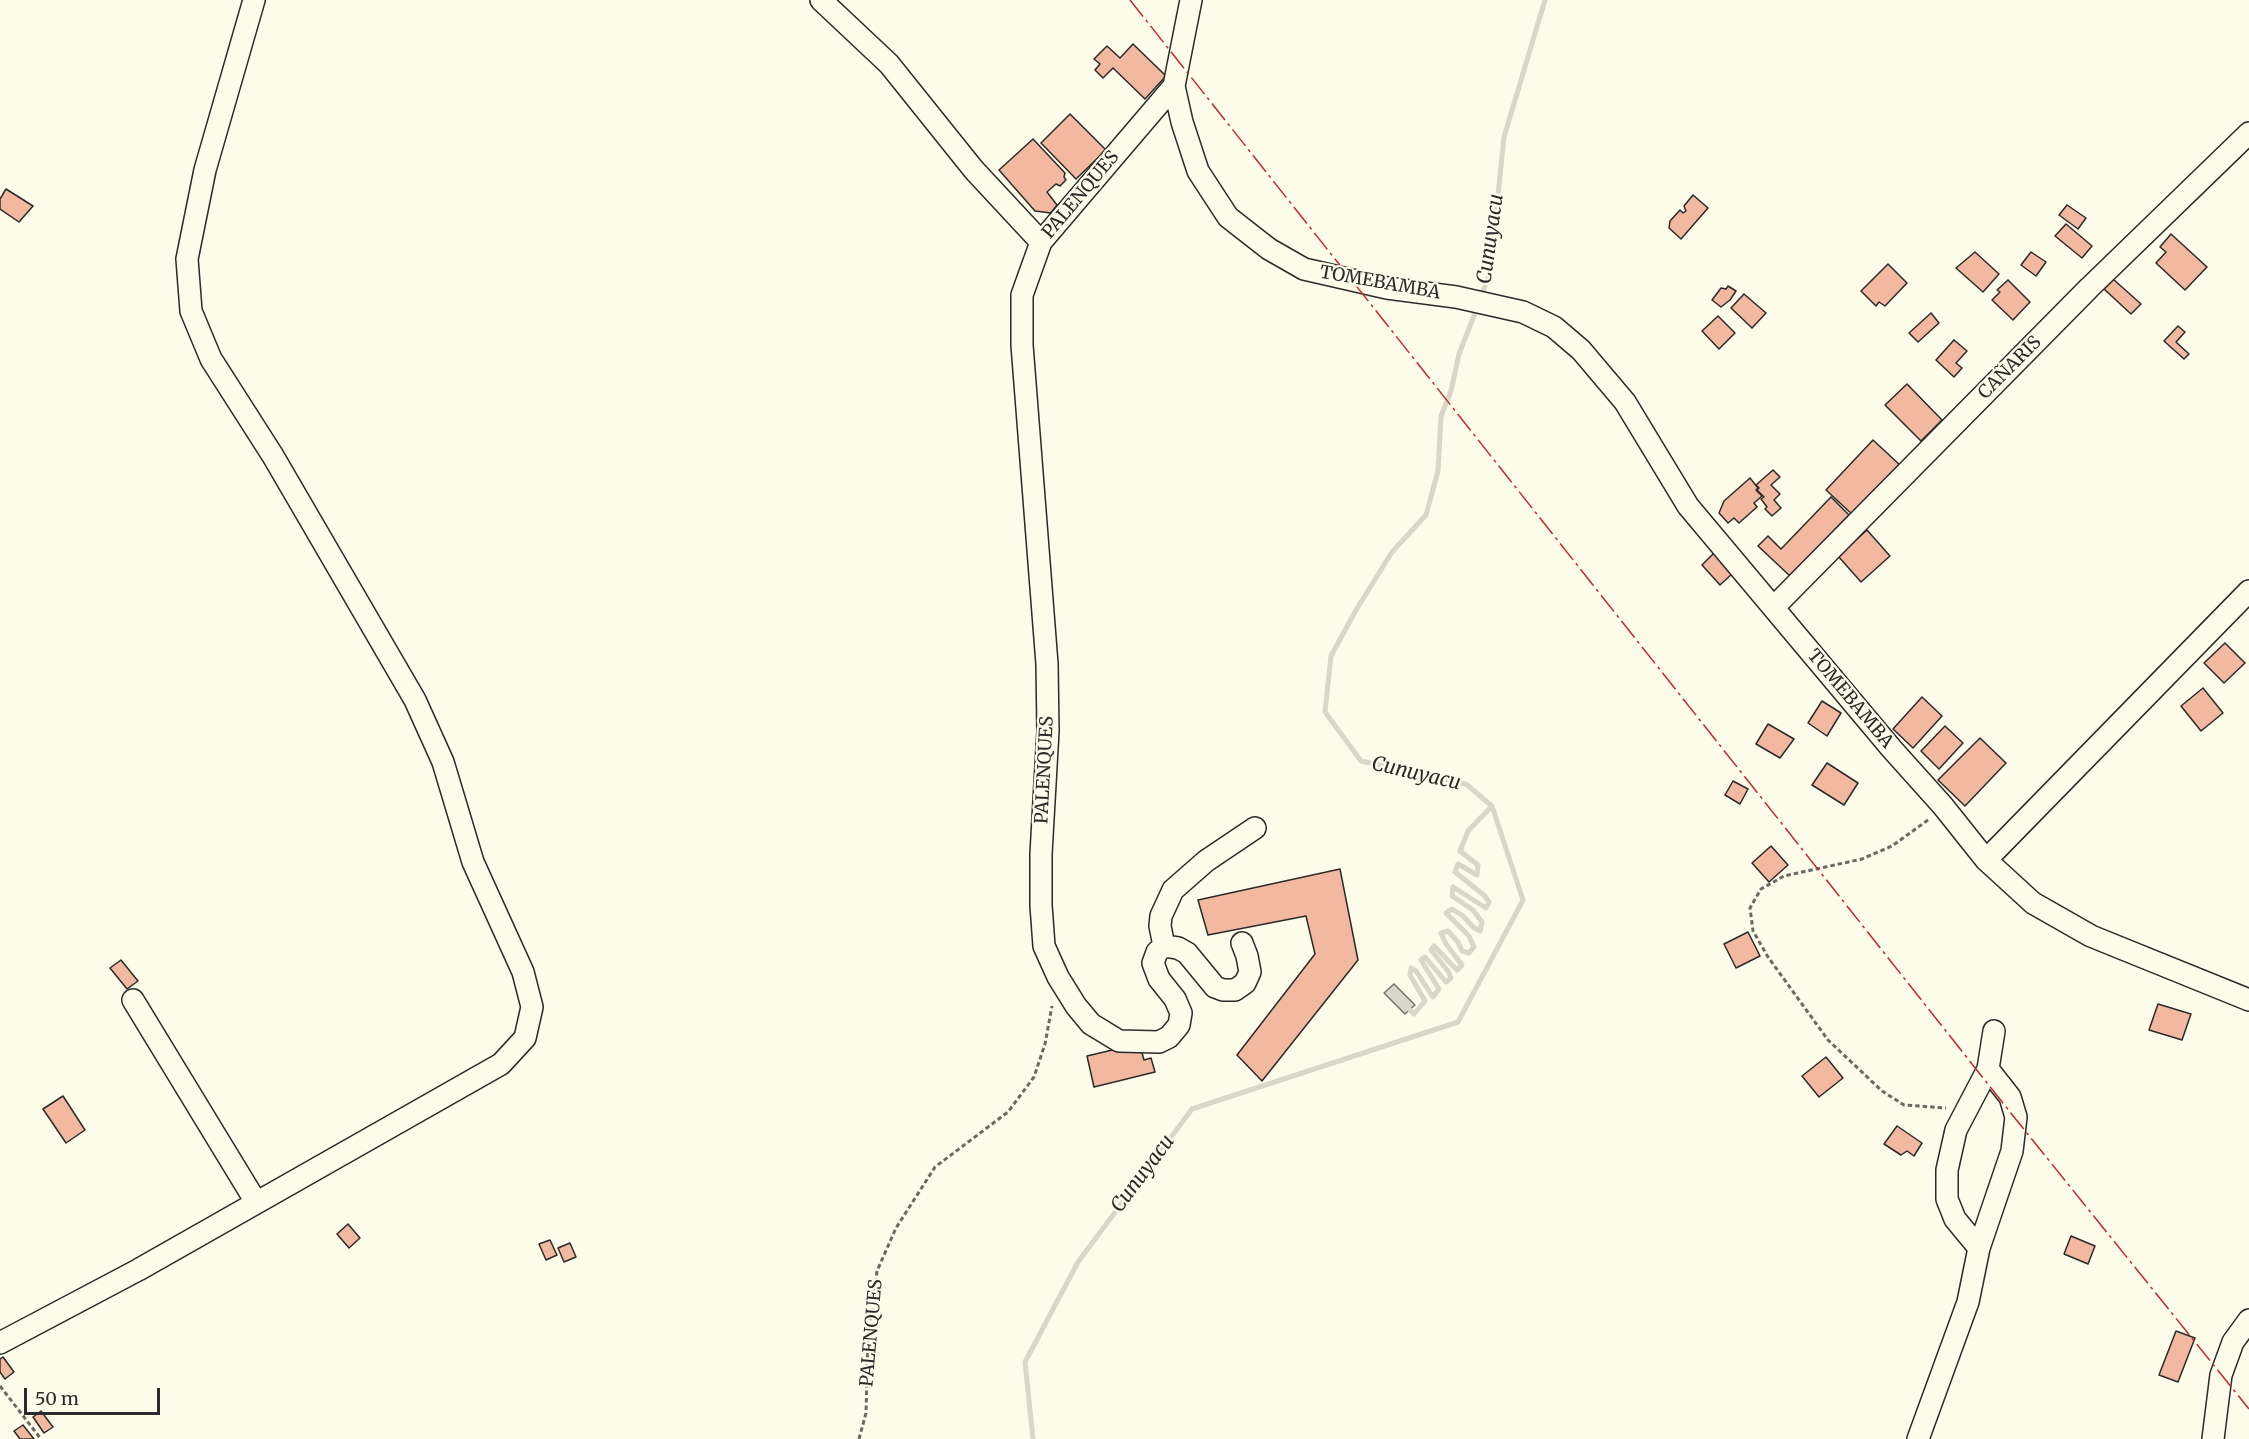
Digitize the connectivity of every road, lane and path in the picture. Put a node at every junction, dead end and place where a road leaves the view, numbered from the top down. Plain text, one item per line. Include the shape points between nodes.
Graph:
1 (254, 0) edge
2 (821, 0) edge
3 (1191, 0) edge
4 (1174, 86) junction
5 (2249, 133) edge
6 (1041, 242) junction
7 (2249, 591) edge
8 (1774, 607) junction
9 (1943, 806) junction
10 (1255, 828) dead end
11 (1986, 860) junction
12 (1242, 944) dead end
13 (1164, 946) junction
14 (1058, 977) junction
15 (133, 1000) dead end
16 (2249, 1000) edge
17 (1994, 1031) dead end
18 (1988, 1069) junction
19 (1966, 1110) junction
20 (256, 1202) junction
21 (1979, 1248) junction
22 (2249, 1320) edge
23 (0, 1343) edge
24 (0, 1386) edge
25 (41, 1439) edge
26 (859, 1439) edge
27 (1918, 1439) edge
28 (2213, 1439) edge

1 - 20 street via 205,170 188,259 191,311 211,359 273,456 416,700 443,762 473,862 523,972 532,1007 525,1038 501,1064
2 - 6 street via 889,64 974,170
3 - 4 street, TOMEBAMBA
4 - 6 street, PALENQUES
4 - 8 street, TOMEBAMBA via 1198,171 1228,217 1269,249 1304,269 1523,312 1554,327 1581,350 1625,402 1688,506
5 - 8 street, CAÑARIS via 2089,288
6 - 14 street, PALENQUES via 1022,295 1022,345 1047,664 1041,905 1044,946
7 - 11 street
8 - 9 street, TOMEBAMBA
9 - 11 street, TOMEBAMBA
9 - 19 path via 1892,846 1862,859 1784,876 1761,889 1750,908 1753,931 1810,1017 1828,1040 1882,1091 1904,1105
10 - 13 street via 1206,861 1173,890 1161,916
11 - 16 street, TOMEBAMBA via 2033,903 2091,936
12 - 13 street via 1250,972 1245,983 1235,990 1215,987 1186,952
13 - 14 street via 1156,952 1153,963 1181,1013 1179,1025 1159,1042 1119,1041 1090,1024
14 - 26 path, PALENQUES via 1034,1077 1008,1112 935,1167 896,1228 877,1271 868,1338 866,1413
15 - 20 street
17 - 18 street
18 - 19 street
18 - 21 street via 2010,1096 2016,1117 2012,1151
19 - 21 street via 1956,1130 1947,1170 1947,1199 1955,1219
20 - 23 street
21 - 27 street via 1968,1302
22 - 28 street via 2233,1341 2221,1375
24 - 25 path

